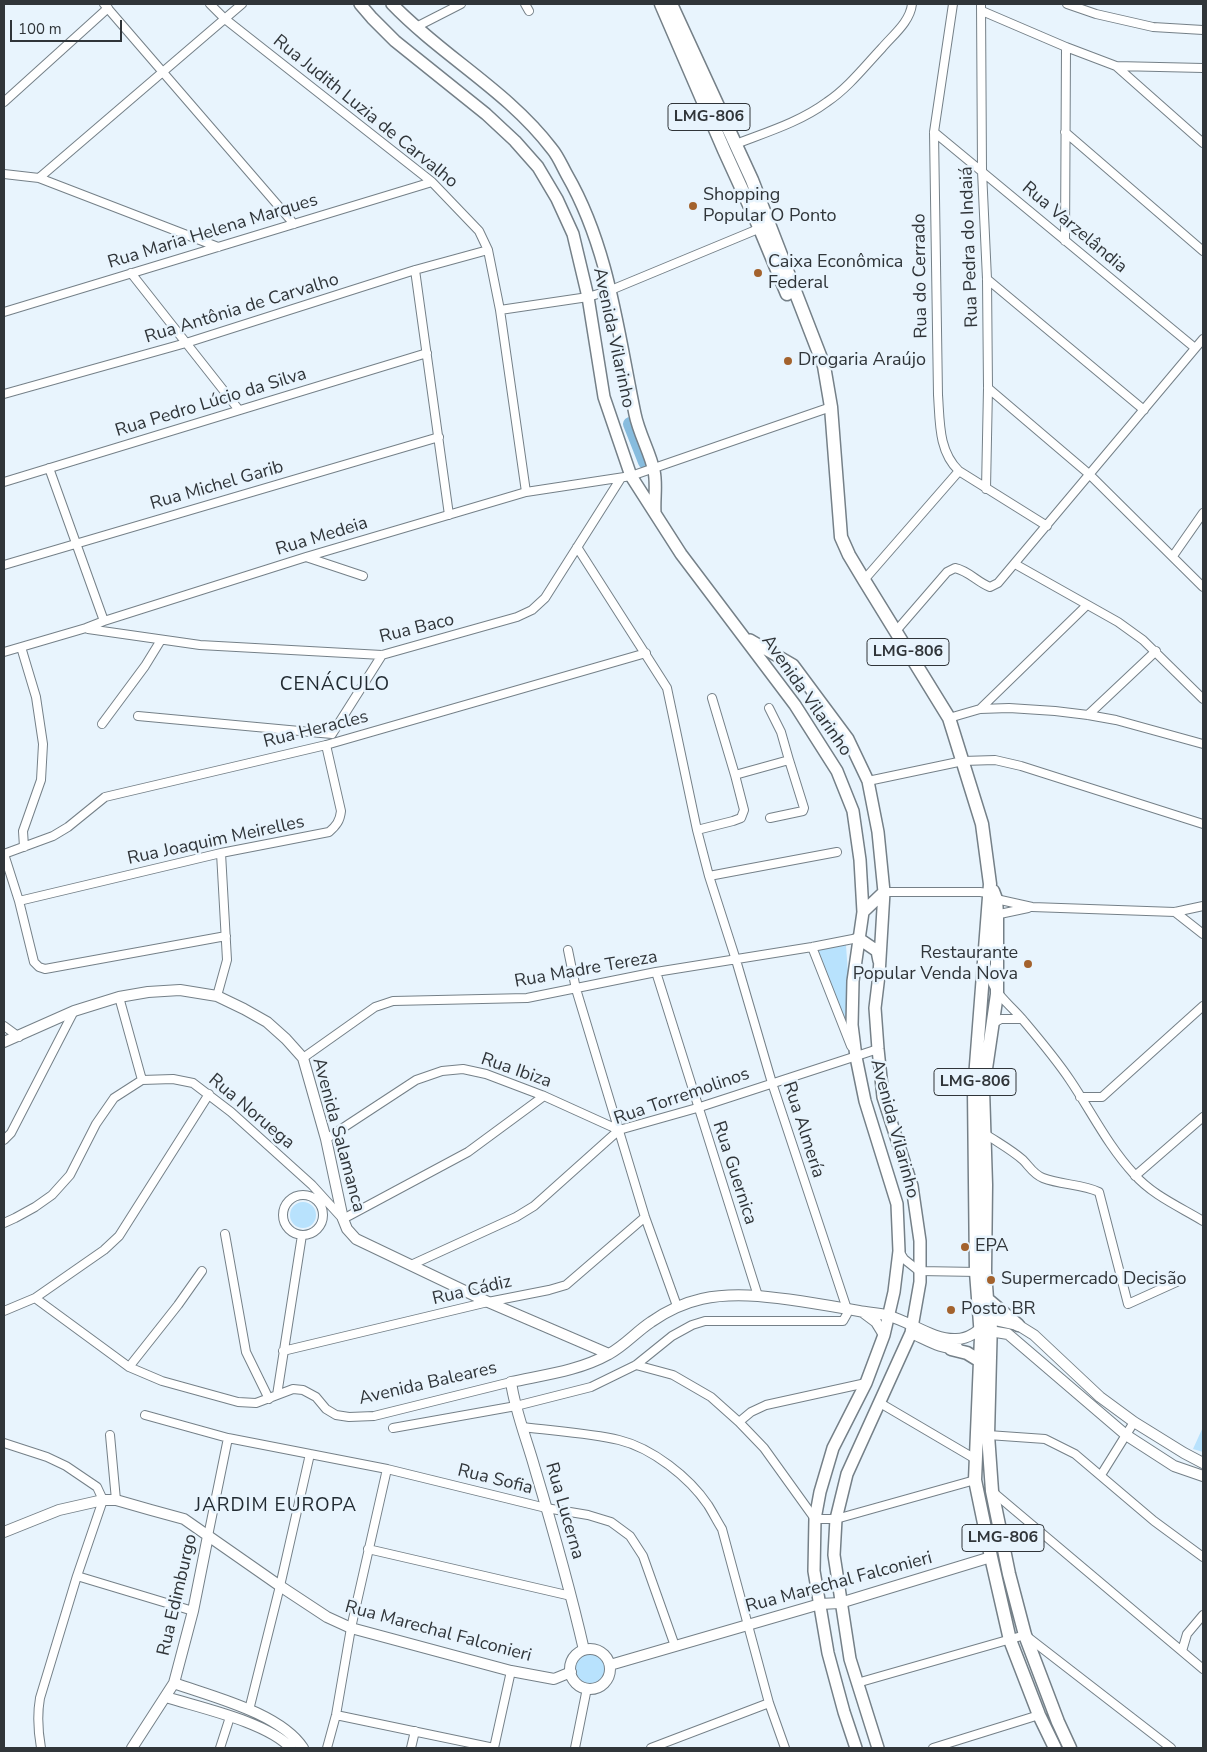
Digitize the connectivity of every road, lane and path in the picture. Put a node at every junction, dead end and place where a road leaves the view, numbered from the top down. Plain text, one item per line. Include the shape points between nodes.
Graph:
1 (210, 4) edge
2 (242, 4) edge
3 (360, 4) edge
4 (392, 4) edge
5 (461, 4) edge
6 (661, 4) edge
7 (671, 4) edge
8 (953, 4) edge
9 (1066, 4) edge
10 (106, 6) edge
11 (911, 7) edge
12 (982, 8) edge
13 (225, 19) junction
14 (416, 27) junction
15 (1203, 30) edge
16 (1066, 47) junction
17 (1116, 66) junction
18 (1203, 68) edge
19 (163, 71) junction
20 (4, 102) edge
21 (934, 132) junction
22 (1065, 132) junction
23 (1203, 143) edge
24 (736, 144) junction
25 (982, 171) junction
26 (4, 174) edge
27 (39, 178) junction
28 (432, 182) junction
29 (294, 224) junction
30 (764, 226) junction
31 (1066, 241) junction
32 (218, 247) junction
33 (488, 250) junction
34 (1203, 251) edge
35 (415, 270) junction
36 (131, 273) junction
37 (987, 279) junction
38 (611, 290) junction
39 (588, 298) junction
40 (500, 310) junction
41 (4, 312) edge
42 (1203, 339) edge
43 (186, 343) junction
44 (1195, 348) junction
45 (427, 353) junction
46 (988, 388) junction
47 (4, 394) edge
48 (828, 408) junction
49 (239, 410) junction
50 (1144, 410) junction
51 (438, 437) junction
52 (49, 468) junction
53 (959, 471) junction
54 (655, 474) junction
55 (1089, 474) junction
56 (626, 477) junction
57 (4, 482) edge
58 (986, 489) junction
59 (526, 492) junction
60 (1203, 513) edge
61 (655, 514) junction
62 (449, 515) junction
63 (1047, 526) junction
64 (76, 543) junction
65 (577, 547) junction
66 (1173, 556) junction
67 (306, 557) junction
68 (1015, 564) junction
69 (4, 565) edge
70 (363, 576) dead end
71 (864, 580) junction
72 (1203, 586) edge
73 (1087, 605) junction
74 (104, 621) junction
75 (86, 628) junction
76 (896, 631) junction
77 (742, 635) junction
78 (161, 640) junction
79 (21, 647) junction
80 (1156, 651) junction
81 (4, 652) edge
82 (646, 653) junction
83 (382, 656) junction
84 (712, 698) dead end
85 (1203, 699) edge
86 (769, 708) dead end
87 (980, 709) junction
88 (1088, 715) junction
89 (138, 716) dead end
90 (949, 718) junction
91 (102, 724) dead end
92 (332, 734) junction
93 (337, 742) junction
94 (326, 744) junction
95 (1203, 744) edge
96 (789, 760) junction
97 (963, 761) junction
98 (735, 775) junction
99 (868, 781) junction
100 (770, 818) dead end
101 (1203, 824) edge
102 (697, 830) junction
103 (24, 847) junction
104 (837, 852) dead end
105 (222, 853) junction
106 (4, 854) edge
107 (709, 876) junction
108 (884, 892) junction
109 (991, 892) junction
110 (18, 901) junction
111 (1203, 906) edge
112 (1032, 907) junction
113 (863, 912) junction
114 (1175, 912) junction
115 (992, 916) junction
116 (1203, 934) edge
117 (226, 936) junction
118 (858, 938) junction
119 (812, 948) junction
120 (568, 950) dead end
121 (983, 954) junction
122 (736, 960) junction
123 (656, 972) junction
124 (879, 975) junction
125 (576, 988) junction
126 (997, 994) junction
127 (217, 996) junction
128 (119, 997) junction
129 (1203, 1006) edge
130 (74, 1011) junction
131 (1022, 1019) junction
132 (992, 1024) junction
133 (4, 1026) edge
134 (19, 1037) junction
135 (4, 1042) edge
136 (878, 1049) junction
137 (856, 1056) junction
138 (304, 1058) junction
139 (142, 1080) junction
140 (772, 1083) junction
141 (209, 1094) junction
142 (544, 1096) junction
143 (1080, 1097) junction
144 (697, 1108) junction
145 (1203, 1117) edge
146 (619, 1130) junction
147 (984, 1133) junction
148 (326, 1139) junction
149 (4, 1140) edge
150 (1135, 1176) junction
151 (312, 1184) junction
152 (310, 1196) junction
153 (324, 1216) junction
154 (645, 1217) junction
155 (343, 1219) junction
156 (1203, 1221) edge
157 (4, 1223) edge
158 (225, 1234) dead end
159 (302, 1235) junction
160 (899, 1251) junction
161 (410, 1265) junction
162 (202, 1271) dead end
163 (919, 1271) junction
164 (981, 1271) junction
165 (1181, 1280) dead end
166 (758, 1296) junction
167 (35, 1298) junction
168 (987, 1299) junction
169 (488, 1302) junction
170 (677, 1306) junction
171 (847, 1309) junction
172 (861, 1311) junction
173 (4, 1312) edge
174 (889, 1316) junction
175 (1018, 1325) junction
176 (911, 1329) junction
177 (986, 1329) junction
178 (884, 1335) junction
179 (951, 1349) junction
180 (283, 1352) junction
181 (609, 1354) junction
182 (980, 1361) junction
183 (636, 1364) junction
184 (129, 1367) junction
185 (511, 1382) junction
186 (866, 1383) junction
187 (277, 1395) junction
188 (269, 1399) junction
189 (880, 1404) junction
190 (516, 1406) junction
191 (144, 1415) dead end
192 (739, 1422) junction
193 (1134, 1422) junction
194 (523, 1427) junction
195 (393, 1428) dead end
196 (110, 1435) dead end
197 (988, 1435) junction
198 (1126, 1435) junction
199 (228, 1438) junction
200 (4, 1443) edge
201 (310, 1454) junction
202 (977, 1460) junction
203 (1203, 1463) edge
204 (387, 1469) junction
205 (1101, 1475) junction
206 (1203, 1476) edge
207 (975, 1480) junction
208 (992, 1491) junction
209 (103, 1500) junction
210 (116, 1500) junction
211 (546, 1508) junction
212 (814, 1519) junction
213 (836, 1520) junction
214 (4, 1533) edge
215 (208, 1536) junction
216 (368, 1549) junction
217 (991, 1557) junction
218 (1203, 1557) edge
219 (77, 1576) junction
220 (280, 1586) junction
221 (571, 1596) junction
222 (840, 1602) junction
223 (820, 1604) junction
224 (192, 1611) junction
225 (1203, 1615) edge
226 (749, 1625) junction
227 (350, 1628) junction
228 (1025, 1635) junction
229 (1010, 1640) junction
230 (675, 1646) junction
231 (584, 1650) junction
232 (1182, 1651) junction
233 (828, 1653) junction
234 (850, 1659) junction
235 (610, 1665) junction
236 (1203, 1669) edge
237 (511, 1671) junction
238 (571, 1672) junction
239 (174, 1683) junction
240 (857, 1683) junction
241 (587, 1688) junction
242 (166, 1697) junction
243 (769, 1703) junction
244 (249, 1710) junction
245 (336, 1714) junction
246 (1039, 1715) junction
247 (230, 1717) junction
248 (415, 1731) junction
249 (328, 1746) edge
250 (41, 1748) edge
251 (132, 1748) edge
252 (220, 1748) edge
253 (290, 1748) edge
254 (303, 1748) edge
255 (320, 1748) edge
256 (411, 1748) edge
257 (494, 1748) edge
258 (575, 1748) edge
259 (651, 1748) edge
260 (784, 1748) edge
261 (856, 1748) edge
262 (878, 1748) edge
263 (933, 1748) edge
264 (1055, 1748) edge
265 (1070, 1748) edge
266 (1171, 1748) edge

1 - 13 street, Rua Judith Luzia de Carvalho
2 - 13 street
3 - 39 main road, Avenida Vilarinho via 395,41 486,114 538,167 573,234
4 - 14 main road, Avenida Vilarinho
5 - 14 street
6 - 30 highway, LMG-806 via 724,150
7 - 24 highway, LMG-806
8 - 21 street, Rua do Cerrado
9 - 15 street via 1153,27
10 - 19 street
10 - 20 street
11 - 24 street via 901,27 828,102 802,118
12 - 16 street
12 - 25 street, Rua Pedra do Indaiá
13 - 19 street
13 - 28 street, Rua Judith Luzia de Carvalho
14 - 38 main road, Avenida Vilarinho via 498,93 553,149 593,232
16 - 17 street
16 - 22 street
17 - 18 street
17 - 23 street
19 - 27 street
19 - 29 street
21 - 25 street, Rua Varzelândia
21 - 53 street, Rua do Cerrado via 938,395 946,455
22 - 31 street
22 - 34 street
24 - 30 highway, LMG-806 via 752,180
25 - 31 street, Rua Varzelândia
25 - 37 street, Rua Pedra do Indaiá
26 - 27 street
27 - 32 street
28 - 29 street, Rua Maria Helena Marques
28 - 33 street, Rua Judith Luzia de Carvalho via 479,231
29 - 32 street, Rua Maria Helena Marques
30 - 38 street
30 - 48 highway, LMG-806
31 - 44 street, Rua Varzelândia
32 - 36 street, Rua Maria Helena Marques
33 - 35 street, Rua Antônia de Carvalho
33 - 40 street, Rua Judith Luzia de Carvalho
35 - 43 street, Rua Antônia de Carvalho
35 - 45 street
36 - 41 street, Rua Maria Helena Marques
36 - 43 street
37 - 46 street, Rua Pedra do Indaiá
37 - 50 street
38 - 39 street
38 - 54 main road, Avenida Vilarinho via 636,417
39 - 40 street
39 - 56 main road, Avenida Vilarinho via 604,397
40 - 59 street, Rua Judith Luzia de Carvalho
42 - 44 street
43 - 47 street, Rua Antônia de Carvalho
43 - 49 street
44 - 50 street
45 - 49 street, Rua Pedro Lúcio da Silva
45 - 51 street
46 - 55 street
46 - 58 street, Rua Pedra do Indaiá
48 - 54 street, Rua Medeia
48 - 71 highway, LMG-806 via 841,537
49 - 52 street, Rua Pedro Lúcio da Silva
50 - 55 street
51 - 62 street
51 - 64 street, Rua Michel Garib
52 - 57 street, Rua Pedro Lúcio da Silva
52 - 64 street
53 - 58 street, Rua do Cerrado
53 - 71 street
54 - 56 street, Rua Medeia
54 - 61 main road
55 - 63 street
55 - 66 street
56 - 59 street, Rua Medeia
56 - 61 main road, Avenida Vilarinho
56 - 65 street, Rua Baco
58 - 63 street, Rua do Cerrado
59 - 62 street, Rua Medeia
60 - 66 street
61 - 77 main road, Avenida Vilarinho
62 - 67 street, Rua Medeia
63 - 68 street
64 - 69 street, Rua Michel Garib
64 - 74 street
65 - 82 street, Rua Almería
65 - 83 street, Rua Baco via 545,598 532,610
66 - 72 street
67 - 70 street
67 - 74 street, Rua Medeia
68 - 73 street
68 - 76 street via 990,587 964,570 955,568 947,572
71 - 76 highway, LMG-806
73 - 80 street via 1118,622
73 - 87 street
74 - 75 street, Rua Medeia
75 - 78 street, Rua Baco
75 - 79 street, Rua Medeia
76 - 90 highway, LMG-806
77 - 99 main road, Avenida Vilarinho via 793,665 848,739
77 - 113 main road, Avenida Vilarinho via 795,704 837,771 853,811
78 - 83 street, Rua Baco
78 - 91 street
79 - 81 street, Rua Medeia
79 - 103 street via 36,697 43,744 41,780 23,831
80 - 85 street
80 - 88 street
82 - 93 street, Rua Heracles
82 - 102 street, Rua Almería via 667,688
83 - 92 street
84 - 98 street
86 - 96 street via 781,732
87 - 88 street via 1009,708
87 - 90 street
88 - 95 street
89 - 92 street
90 - 97 highway, LMG-806
92 - 93 street
93 - 94 street, Rua Heracles
94 - 103 street, Rua Heracles via 105,797 68,827
94 - 105 street, Rua Joaquim Meirelles via 341,811 336,826 329,832
96 - 98 street
96 - 100 street via 804,808 801,812
97 - 99 street
97 - 101 street via 995,760 1021,766
97 - 109 highway, LMG-806 via 982,824
98 - 102 street via 744,810 740,818
99 - 108 main road, Avenida Vilarinho via 878,832
102 - 107 street, Rua Almería
103 - 106 street, Rua Heracles
104 - 107 street
105 - 110 street, Rua Joaquim Meirelles
105 - 117 street
106 - 110 street
107 - 122 street, Rua Almería
108 - 109 street
108 - 113 main road
108 - 124 main road, Avenida Vilarinho
109 - 112 street
109 - 115 highway, LMG-806
110 - 117 street via 34,962 45,969
111 - 114 street
112 - 114 street
112 - 115 street
113 - 118 main road, Avenida Vilarinho
114 - 116 street
115 - 121 highway, LMG-806
115 - 126 highway, LMG-806
117 - 127 street via 227,960
118 - 119 street, Rua Madre Tereza
118 - 124 main road via 878,952
118 - 137 main road, Avenida Vilarinho via 852,1025
119 - 122 street, Rua Madre Tereza
119 - 137 street
120 - 125 street
121 - 126 street
121 - 164 highway, LMG-806 via 974,1091
122 - 123 street, Rua Madre Tereza
122 - 140 street, Rua Almería
123 - 125 street, Rua Madre Tereza
123 - 144 street, Rua Guernica
124 - 136 main road, Avenida Vilarinho via 875,1008
125 - 138 street, Rua Madre Tereza via 527,998 393,1001 375,1007
125 - 146 street
126 - 131 street
126 - 132 highway, LMG-806
127 - 128 street, Avenida Salamanca via 180,990
127 - 138 street, Avenida Salamanca via 267,1022
128 - 130 street, Avenida Salamanca
128 - 139 street
129 - 143 street via 1102,1097
130 - 134 street, Avenida Salamanca
130 - 149 street via 11,1133
131 - 132 street via 1001,1019
131 - 143 street
132 - 147 highway, LMG-806 via 983,1089
133 - 134 street
134 - 135 street, Avenida Salamanca
136 - 137 street, Rua Torremolinos
136 - 163 main road, Avenida Vilarinho via 883,1097 912,1186 920,1240
137 - 140 street, Rua Torremolinos
137 - 160 main road, Avenida Vilarinho via 865,1101 897,1204
138 - 148 street, Avenida Salamanca
139 - 141 street, Rua Noruega via 173,1079 193,1083
139 - 157 street via 114,1098 96,1124 70,1175 52,1195
140 - 144 street, Rua Torremolinos
140 - 171 street, Rua Almería
141 - 151 street, Rua Noruega
141 - 167 street via 119,1236
142 - 146 street, Rua Ibiza
142 - 148 street, Rua Ibiza via 486,1074 464,1069 442,1071 416,1080
142 - 155 street via 468,1152
143 - 150 street
144 - 146 street, Rua Torremolinos
144 - 166 street, Rua Guernica
145 - 150 street
146 - 154 street
146 - 161 street, Rua Torremolinos via 534,1206
147 - 164 highway, LMG-806 via 986,1184
147 - 165 street via 1024,1161 1036,1175 1099,1192 1128,1304
148 - 155 street, Avenida Salamanca
150 - 156 street
151 - 152 street
151 - 155 street, Rua Noruega
152 - 153 street via 320,1203
152 - 159 street via 303,1194 290,1199 283,1211 285,1224
153 - 155 street
153 - 159 street via 319,1228
154 - 169 street, Rua Cádiz via 566,1285
154 - 170 street
155 - 161 street, Avenida Salamanca via 356,1239
158 - 188 street via 246,1352
159 - 180 street
160 - 163 street
160 - 174 main road, Avenida Vilarinho
161 - 169 street, Avenida Salamanca
162 - 184 street
163 - 164 street
163 - 176 main road, Avenida Vilarinho
164 - 168 highway, LMG-806
164 - 177 highway, LMG-806
166 - 170 street, Avenida Baleares via 707,1297
166 - 171 street, Avenida Baleares
167 - 173 street
167 - 184 street, Avenida Baleares
168 - 175 highway
168 - 177 highway, LMG-806
169 - 180 street, Rua Cádiz
169 - 181 street, Avenida Salamanca
170 - 181 street, Avenida Baleares
171 - 172 street, Avenida Baleares
171 - 183 street, Avenida Baleares via 843,1321 705,1321 692,1324
172 - 174 street, Avenida Baleares
172 - 178 street via 876,1322
174 - 176 street, Avenida Baleares
174 - 178 main road, Avenida Vilarinho
175 - 177 street
175 - 193 street via 1034,1335 1100,1397
176 - 177 street, Avenida Baleares via 955,1340
176 - 179 street, Avenida Baleares
176 - 189 main road, Avenida Vilarinho
177 - 179 street via 970,1344
177 - 182 highway, LMG-806
177 - 197 highway, LMG-806
177 - 198 street via 1008,1334
178 - 186 main road, Avenida Vilarinho
179 - 182 highway
180 - 187 street
181 - 185 street, Avenida Baleares via 575,1368
182 - 202 highway, LMG-806
183 - 190 street, Avenida Baleares via 591,1387
183 - 192 street via 673,1375 711,1397
184 - 188 street, Avenida Baleares via 162,1381 238,1402 256,1403
185 - 187 street, Avenida Baleares via 374,1416 336,1415 303,1390 293,1389
185 - 190 street, Rua Lucerna
186 - 192 street via 766,1405
186 - 212 main road, Avenida Vilarinho via 833,1448
187 - 188 street, Avenida Baleares
189 - 202 street
189 - 213 main road, Avenida Vilarinho via 848,1474
190 - 194 street, Rua Lucerna
190 - 195 street, Avenida Baleares
191 - 199 street
192 - 212 street via 764,1448
193 - 198 street
193 - 203 street
194 - 211 street, Rua Lucerna
194 - 226 street via 620,1440 662,1460 690,1483 722,1529
196 - 210 street
197 - 205 street via 1044,1439 1076,1454
197 - 208 highway, LMG-806
198 - 205 street
198 - 206 street via 1174,1466
199 - 201 street, Rua Sofia
199 - 215 street, Rua Edimburgo
200 - 209 street via 66,1466 96,1487
201 - 204 street, Rua Sofia
201 - 220 street
202 - 207 highway, LMG-806
204 - 211 street, Rua Sofia
204 - 216 street
205 - 218 street via 1154,1521
207 - 213 street
207 - 217 highway, LMG-806
208 - 228 highway, LMG-806
208 - 232 street
209 - 210 street, Rua Marechal Falconieri
209 - 214 street, Rua Marechal Falconieri via 59,1510
209 - 219 street
210 - 215 street, Rua Marechal Falconieri via 184,1519
211 - 221 street, Rua Lucerna
211 - 230 street, Rua Sofia via 611,1522 630,1536 643,1556
212 - 213 street
212 - 223 main road, Avenida Vilarinho via 814,1571
213 - 222 main road, Avenida Vilarinho via 834,1555
215 - 220 street, Rua Marechal Falconieri
215 - 224 street, Rua Edimburgo
216 - 221 street
216 - 227 street
217 - 222 street, Rua Marechal Falconieri
217 - 229 highway, LMG-806
219 - 224 street
219 - 250 street via 40,1698 38,1730
220 - 227 street, Rua Marechal Falconieri
220 - 244 street
221 - 231 street, Rua Lucerna
222 - 223 street, Rua Marechal Falconieri
222 - 234 main road, Avenida Vilarinho
223 - 226 street, Rua Marechal Falconieri
223 - 233 main road, Avenida Vilarinho
224 - 239 street, Rua Edimburgo
225 - 232 street via 1188,1634
226 - 230 street, Rua Marechal Falconieri
226 - 243 street
227 - 237 street, Rua Marechal Falconieri
227 - 245 street
228 - 229 street
228 - 265 highway, LMG-806
228 - 266 street
229 - 240 street
229 - 246 highway, LMG-806
230 - 235 street, Rua Marechal Falconieri
231 - 235 street via 597,1650
231 - 238 street via 574,1657
232 - 236 street
233 - 234 main road via 842,1650
233 - 261 main road, Avenida Vilarinho
234 - 240 main road, Avenida Vilarinho
235 - 241 street via 605,1683
237 - 238 street, Rua Marechal Falconieri via 554,1679
237 - 257 street
238 - 241 street via 576,1682
239 - 242 street, Rua Edimburgo
239 - 244 street
240 - 262 main road, Avenida Vilarinho
241 - 258 street
242 - 247 street
242 - 251 street, Rua Edimburgo
243 - 259 street
243 - 260 street
244 - 254 street via 277,1723
245 - 248 street
245 - 249 street
246 - 263 street
246 - 264 highway, LMG-806
247 - 252 street
247 - 253 street via 272,1733
248 - 256 street
248 - 257 street
249 - 255 street

